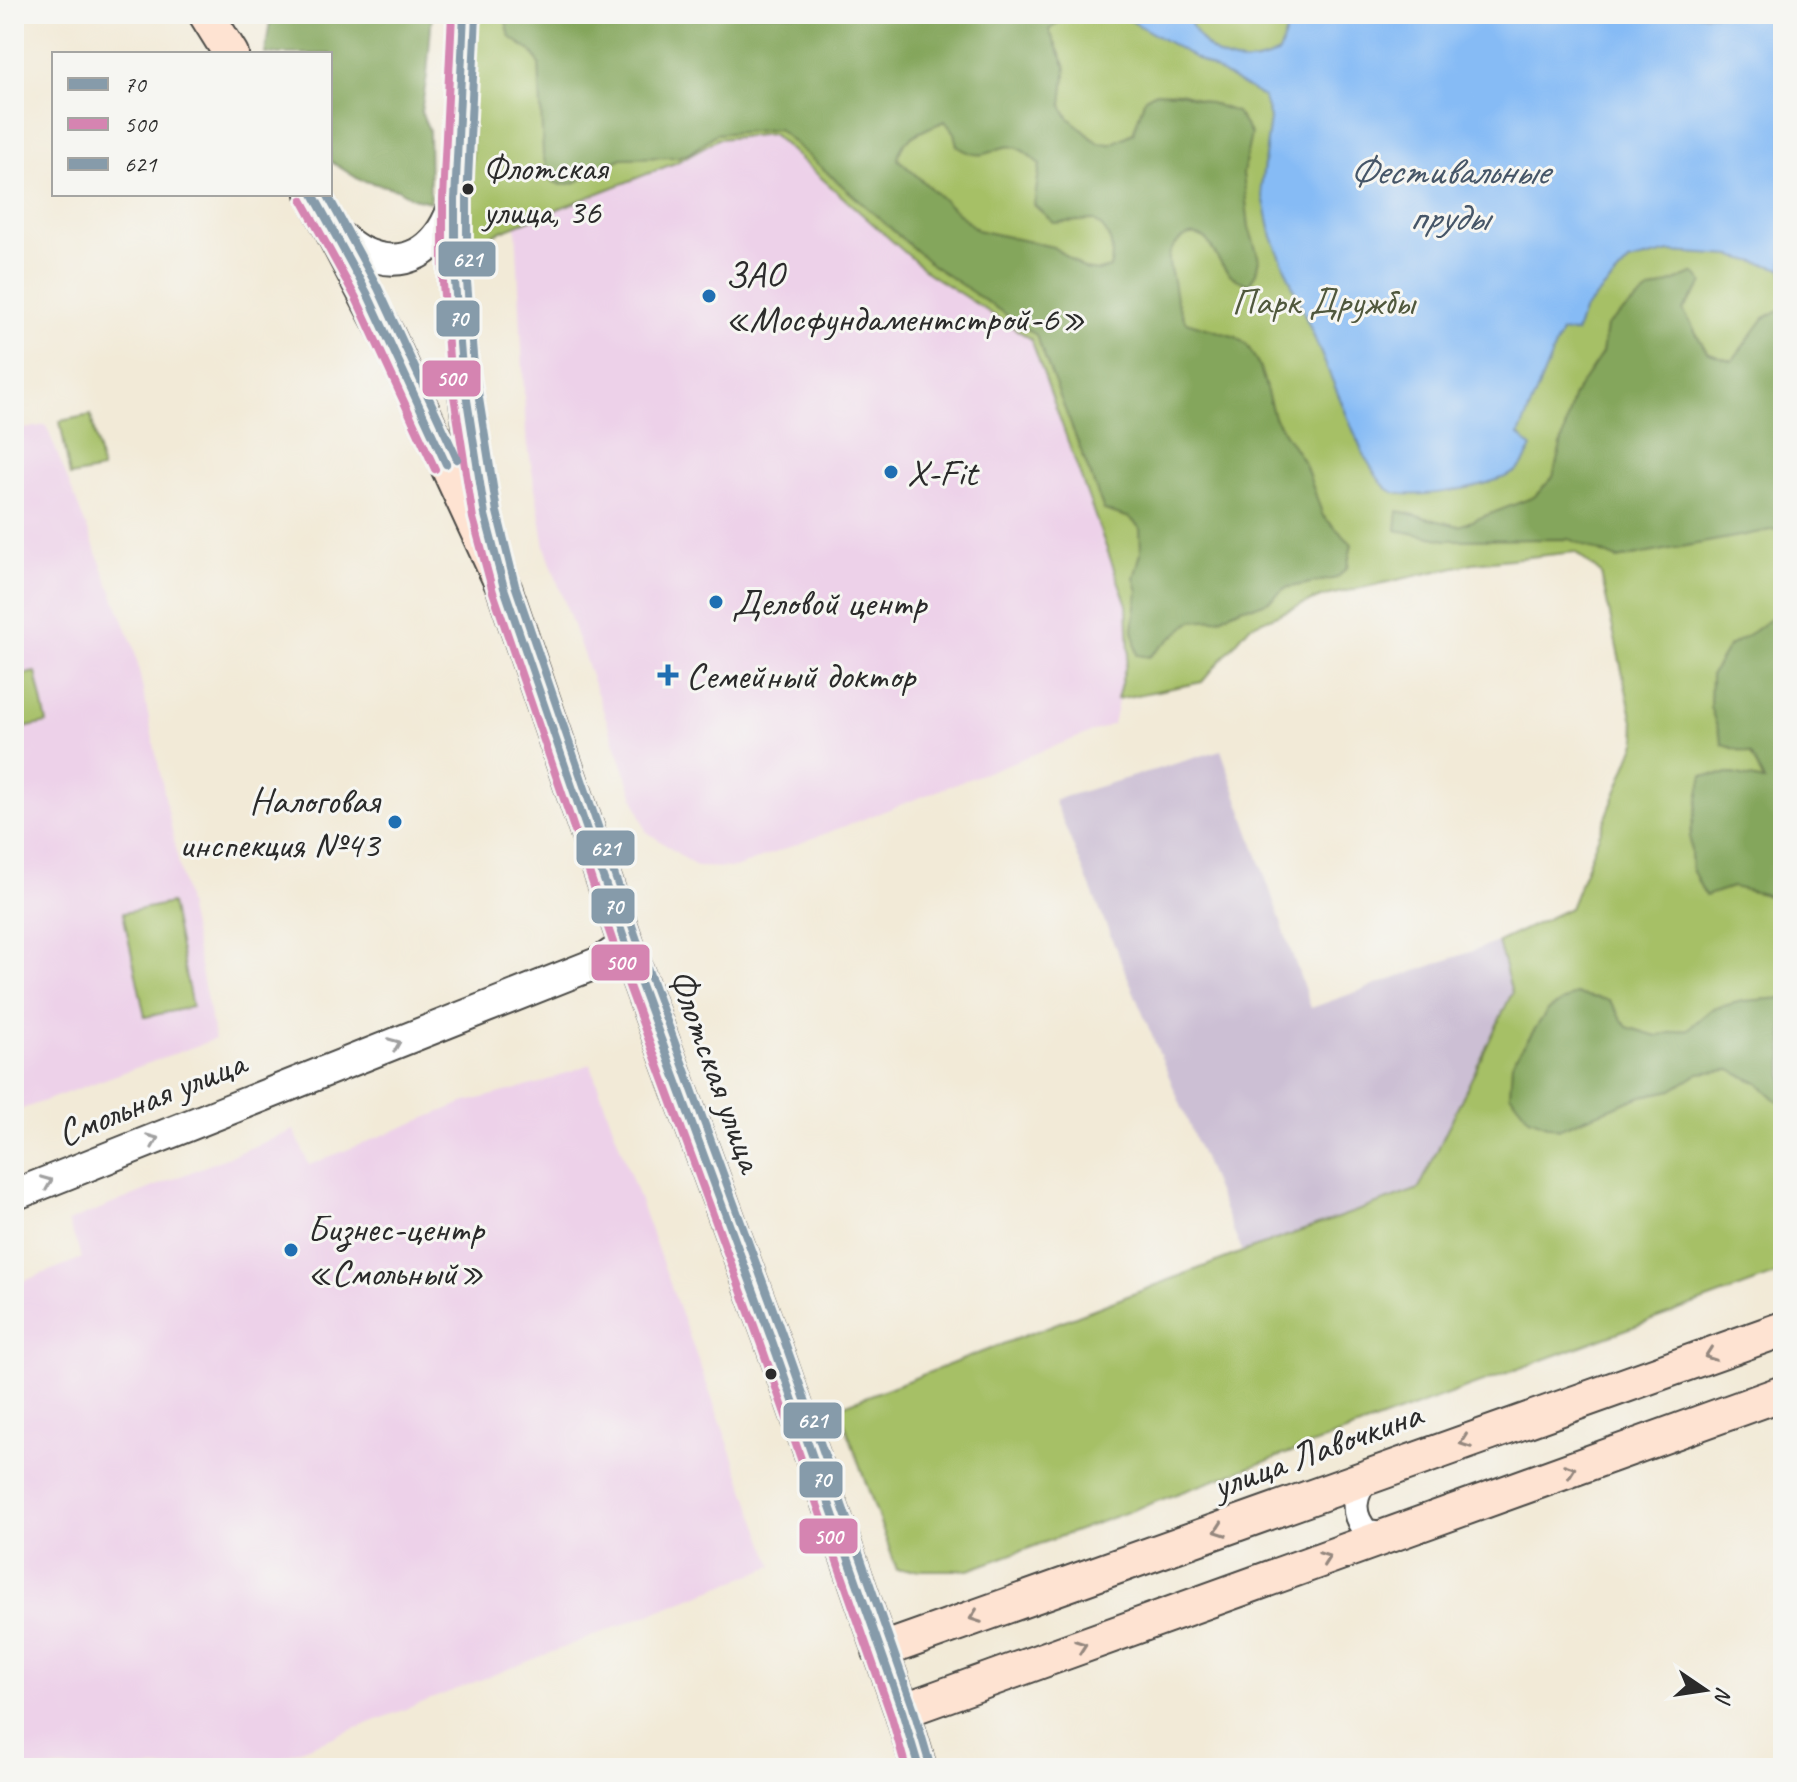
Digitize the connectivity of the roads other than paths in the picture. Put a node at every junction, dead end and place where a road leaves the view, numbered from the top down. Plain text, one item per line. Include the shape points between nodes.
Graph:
1 (206, 14) edge
2 (464, 14) edge
3 (230, 52) edge
4 (314, 196) edge
5 (455, 200) junction
6 (336, 234) junction
7 (504, 588) junction
8 (626, 944) junction
9 (14, 1195) edge
10 (1783, 1329) edge
11 (1783, 1393) edge
12 (1369, 1476) junction
13 (1390, 1535) junction
14 (880, 1651) junction
15 (902, 1711) junction
16 (919, 1768) edge

1 - 3 main road
2 - 5 street, Флотская улица
4 - 6 main road
5 - 6 street, Флотская улица via 436,241 400,259 362,252
5 - 7 street, Флотская улица via 462,368 485,515
6 - 7 main road
7 - 8 main road, Флотская улица
9 -> 8 street, Смольная улица via 600,962
8 - 14 main road, Флотская улица
10 -> 12 main road, улица Лавочкина
13 -> 11 main road
12 - 13 street via 1359,1488 1355,1515 1367,1532
12 -> 14 main road, улица Лавочкина
15 -> 13 main road
14 - 15 main road, Флотская улица
15 - 16 main road, Флотская улица

